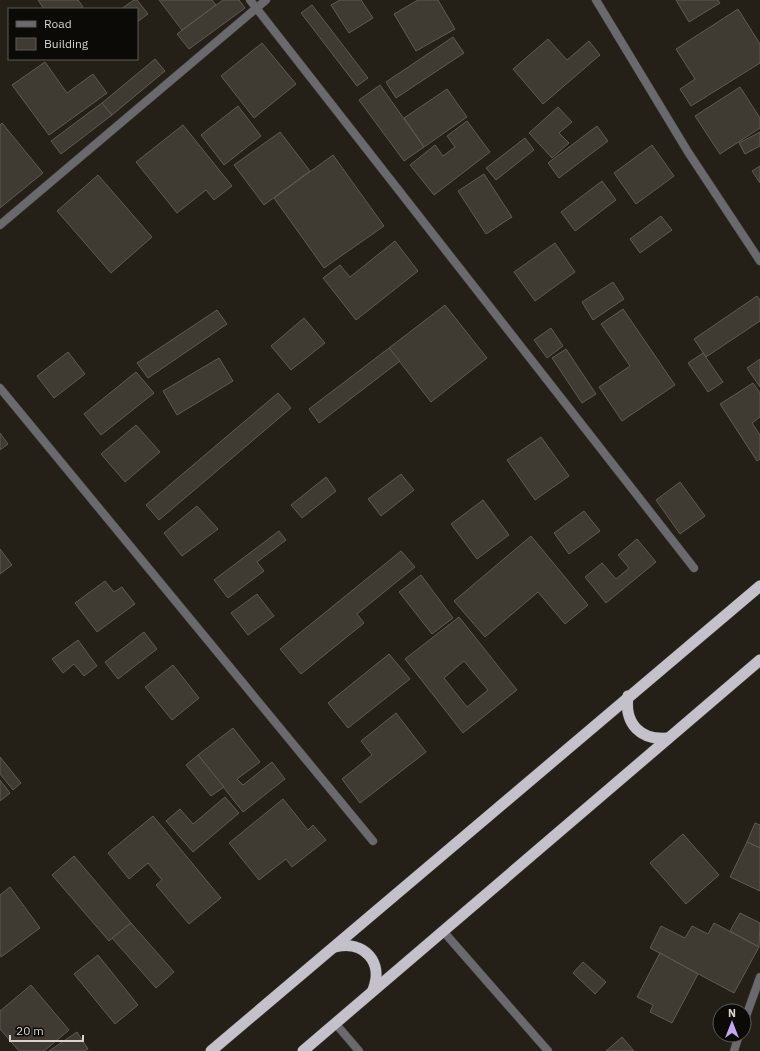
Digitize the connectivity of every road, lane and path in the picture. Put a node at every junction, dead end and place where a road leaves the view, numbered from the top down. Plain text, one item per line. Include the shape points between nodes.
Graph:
1 (250, 0) edge
2 (266, 0) edge
3 (596, 0) edge
4 (256, 8) junction
5 (0, 226) edge
6 (760, 261) edge
7 (0, 388) edge
8 (694, 568) dead end
9 (760, 586) edge
10 (760, 660) edge
11 (628, 696) junction
12 (668, 738) junction
13 (373, 841) dead end
14 (443, 931) junction
15 (334, 947) junction
16 (760, 977) edge
17 (373, 990) junction
18 (751, 1003) edge
19 (335, 1023) junction
20 (211, 1051) edge
21 (303, 1051) edge
22 (359, 1051) edge
23 (548, 1051) edge

1 - 4 street
2 - 4 street
3 - 6 street via 688,152
4 - 5 street
4 - 8 street
7 - 13 street
9 - 11 highway
10 - 12 highway
11 - 12 highway via 628,714 636,728 651,738
11 - 15 highway
12 - 14 highway
14 - 17 highway
14 - 23 street
15 - 17 highway via 344,944 354,946 371,957 377,973
15 - 20 highway
16 - 18 street
17 - 19 highway
19 - 21 highway
19 - 22 street

